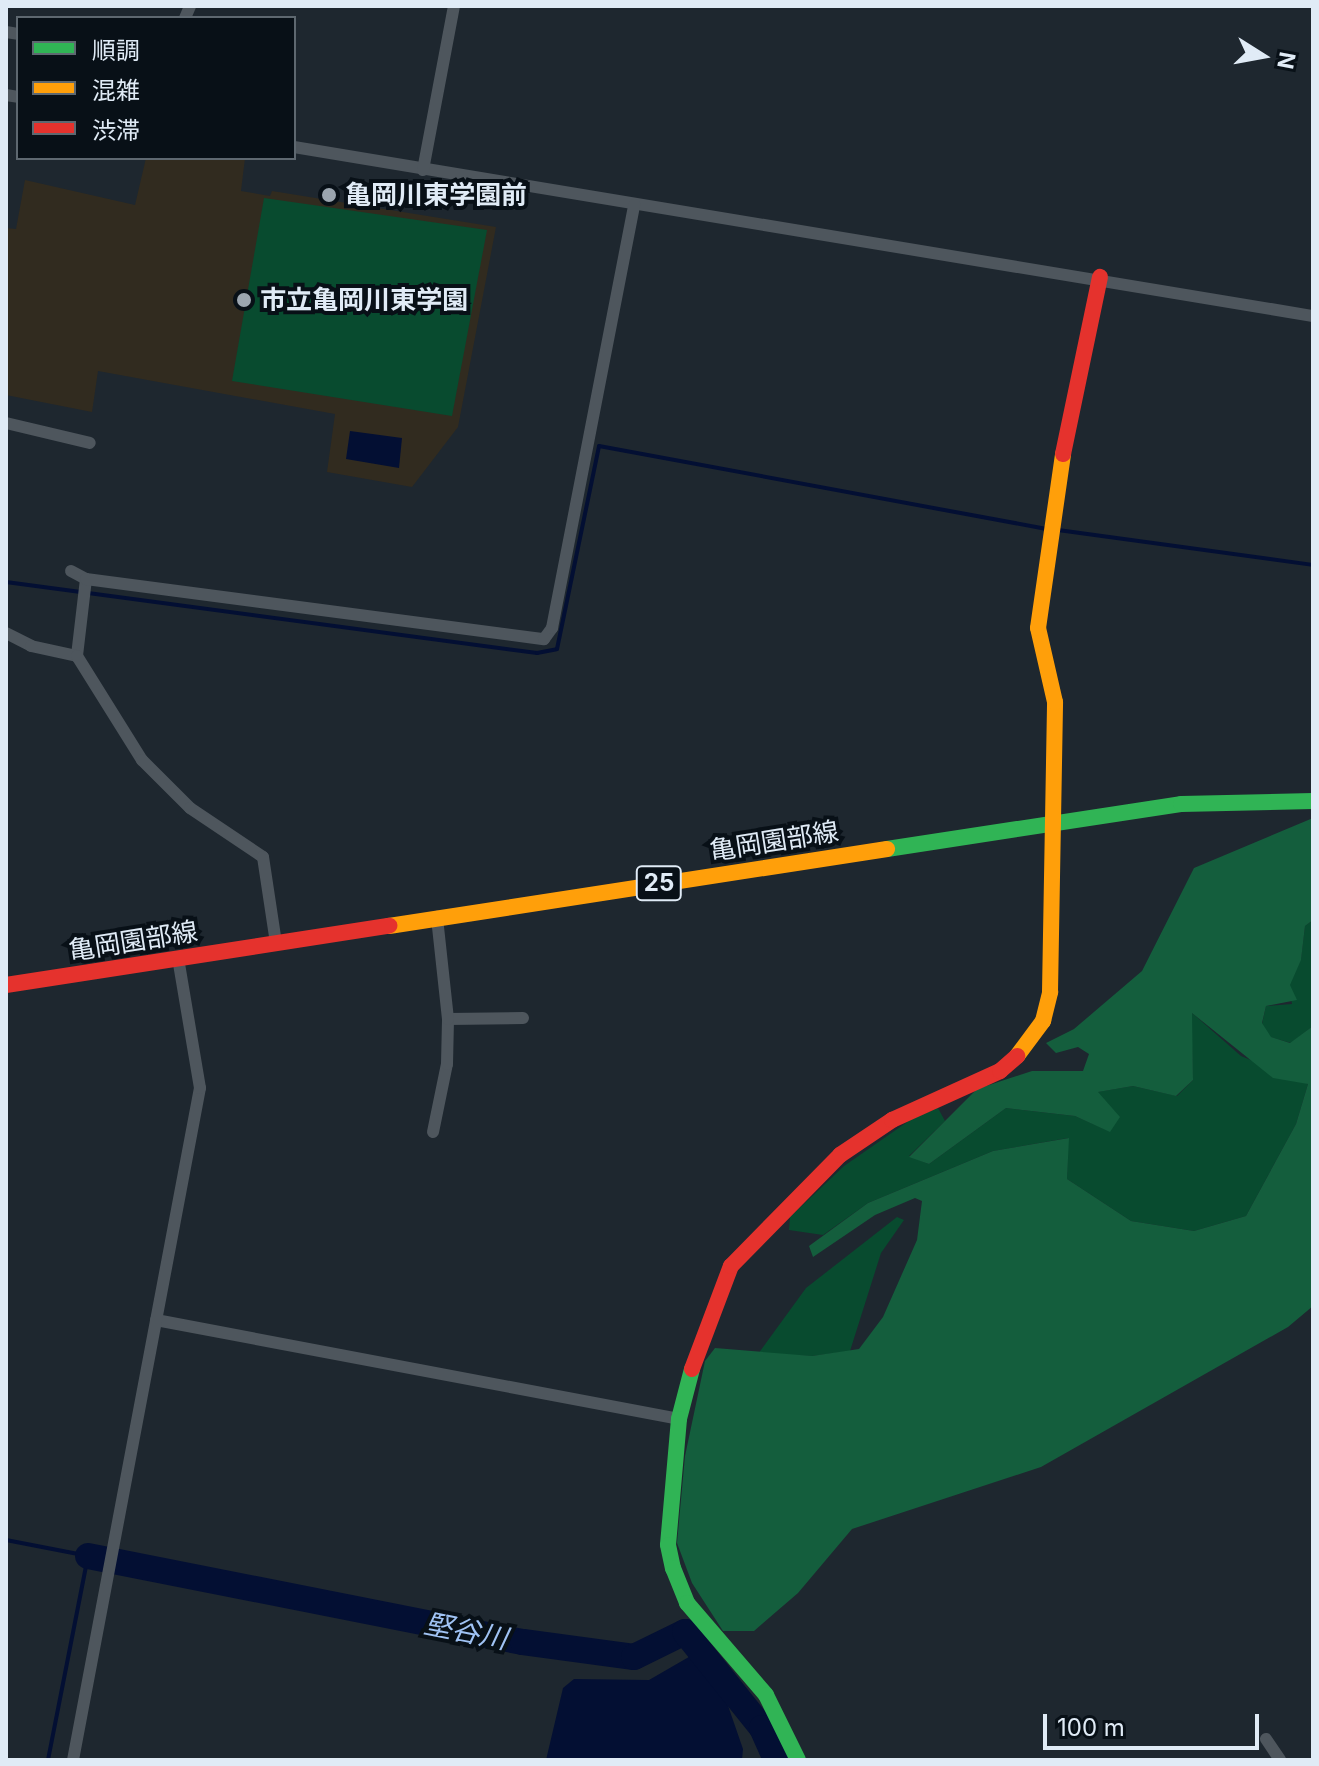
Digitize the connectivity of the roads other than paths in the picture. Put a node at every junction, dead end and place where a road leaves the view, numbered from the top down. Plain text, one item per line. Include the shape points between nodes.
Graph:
1 (454, 6) edge
2 (296, 147) edge
3 (423, 170) junction
4 (634, 205) junction
5 (1100, 277) junction
6 (1313, 316) edge
7 (6, 423) edge
8 (90, 443) dead end
9 (71, 571) dead end
10 (86, 579) junction
11 (6, 633) edge
12 (77, 656) junction
13 (1313, 801) edge
14 (1054, 823) junction
15 (437, 917) junction
16 (276, 943) junction
17 (178, 958) junction
18 (6, 985) edge
19 (523, 1018) dead end
20 (448, 1019) junction
21 (433, 1132) dead end
22 (156, 1320) junction
23 (679, 1419) junction
24 (1266, 1739) dead end
25 (73, 1760) edge
26 (798, 1760) edge
27 (1280, 1760) edge

1 - 3 street
2 - 3 street
3 - 4 street
4 - 5 street
4 - 10 street via 552,628 544,639
5 - 6 street
5 - 14 street via 1069,410 1038,628 1054,683
7 - 8 street
9 - 10 street
10 - 12 street
11 - 12 street via 31,646
12 - 16 street via 142,760 190,808 263,857
13 - 14 street, 亀岡園部線 / 25 via 1223,800
14 - 15 street, 亀岡園部線 / 25
14 - 23 street via 1050,992 1043,1021 1025,1050 1000,1071 892,1120 840,1155 731,1266 698,1344
15 - 16 street, 亀岡園部線 / 25
15 - 20 street
16 - 17 street, 亀岡園部線 / 25
17 - 18 street, 亀岡園部線 / 25
17 - 22 street via 200,1088
19 - 20 street
20 - 21 street via 447,1064
22 - 23 street
22 - 25 street
23 - 26 street via 669,1520 673,1568 687,1603 766,1695
24 - 27 street

